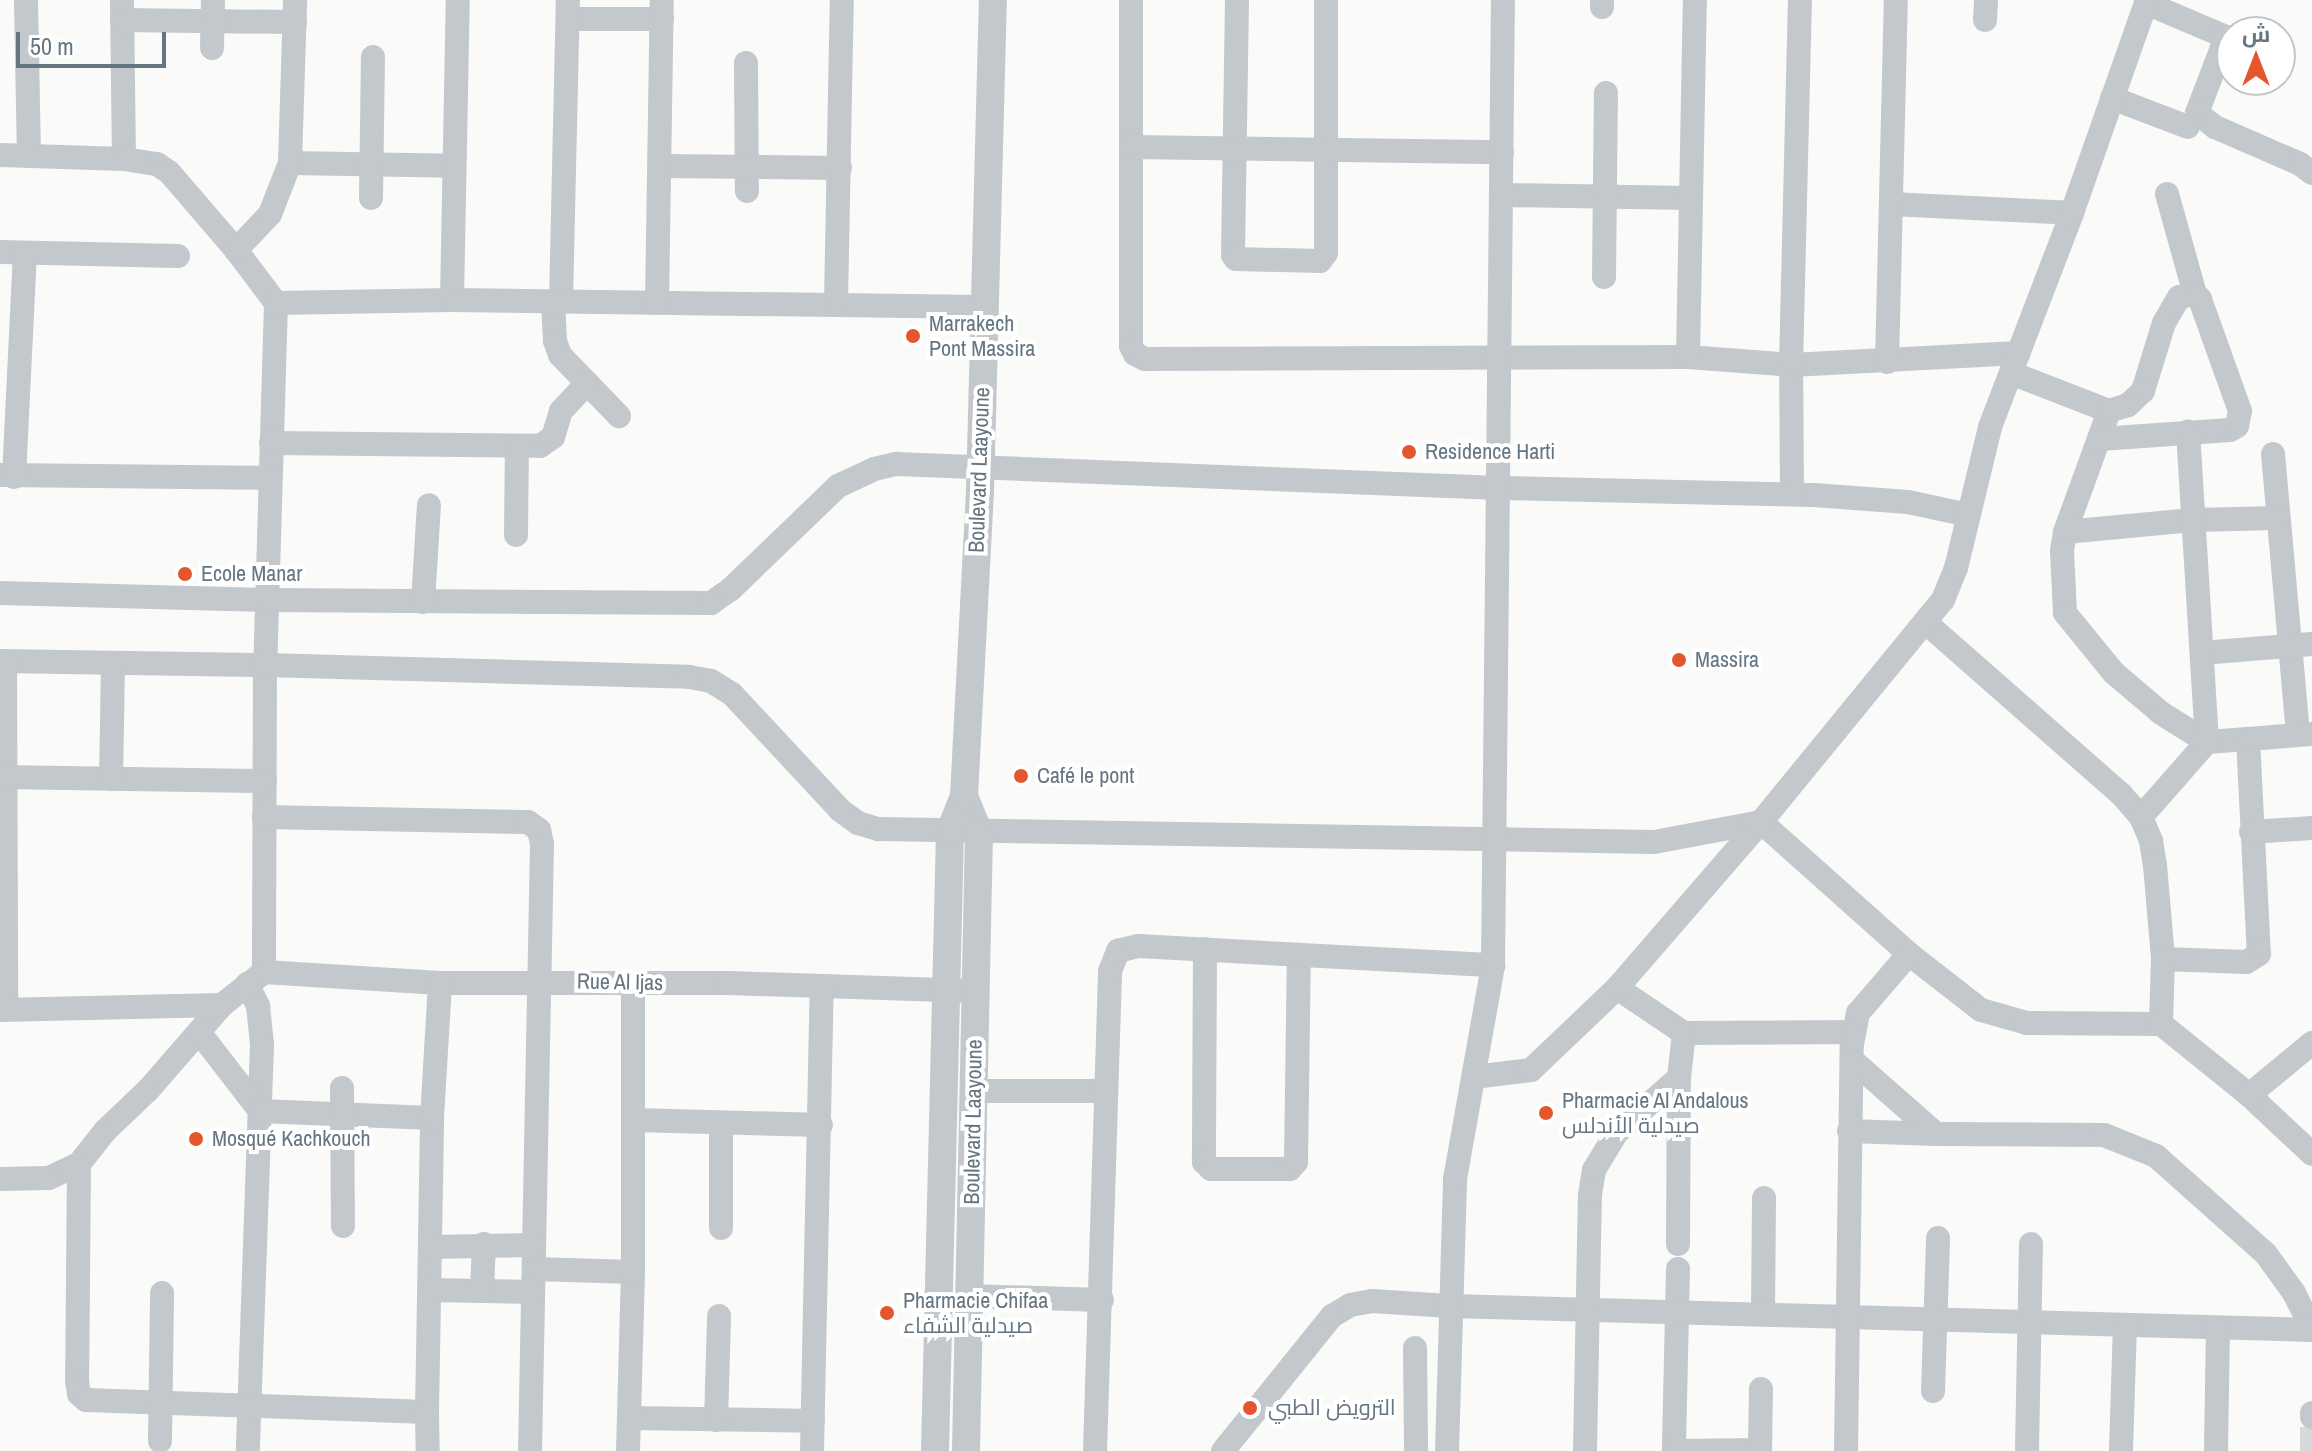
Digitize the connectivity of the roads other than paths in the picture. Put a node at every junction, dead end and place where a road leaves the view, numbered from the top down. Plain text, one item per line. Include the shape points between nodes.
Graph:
1 (26, 0) edge
2 (458, 0) edge
3 (842, 0) edge
4 (993, 0) edge
5 (1131, 0) edge
6 (1237, 0) edge
7 (1326, 0) edge
8 (1503, 0) edge
9 (1695, 0) edge
10 (1800, 0) edge
11 (1896, 0) edge
12 (2146, 2) edge
13 (568, 9) edge
14 (662, 9) edge
15 (122, 10) edge
16 (213, 11) edge
17 (295, 11) edge
18 (212, 48) dead end
19 (373, 57) dead end
20 (746, 63) dead end
21 (1606, 93) dead end
22 (2112, 98) junction
23 (2188, 127) dead end
24 (1131, 147) junction
25 (1233, 148) junction
26 (1328, 150) junction
27 (1502, 152) junction
28 (0, 155) edge
29 (29, 156) junction
30 (124, 159) junction
31 (290, 163) junction
32 (370, 164) junction
33 (454, 166) junction
34 (660, 166) junction
35 (747, 166) junction
36 (840, 168) junction
37 (2312, 173) edge
38 (747, 191) dead end
39 (2167, 194) dead end
40 (1502, 195) junction
41 (1606, 196) junction
42 (371, 198) dead end
43 (1690, 198) junction
44 (1891, 204) junction
45 (2072, 213) junction
46 (236, 250) junction
47 (0, 252) edge
48 (25, 254) junction
49 (178, 256) dead end
50 (1604, 277) dead end
51 (2195, 294) junction
52 (452, 300) junction
53 (557, 302) junction
54 (276, 303) junction
55 (657, 303) junction
56 (836, 303) junction
57 (983, 307) junction
58 (1688, 357) junction
59 (1501, 358) junction
60 (1887, 362) junction
61 (2015, 363) junction
62 (1791, 365) junction
63 (587, 383) junction
64 (2109, 411) junction
65 (619, 416) dead end
66 (2188, 432) junction
67 (2100, 439) junction
68 (271, 443) junction
69 (517, 446) junction
70 (2273, 454) dead end
71 (981, 465) junction
72 (7, 476) edge
73 (270, 478) junction
74 (1500, 488) junction
75 (1792, 494) junction
76 (429, 505) dead end
77 (1969, 515) junction
78 (2277, 518) junction
79 (2192, 520) junction
80 (2065, 532) junction
81 (516, 535) dead end
82 (0, 593) edge
83 (268, 600) junction
84 (423, 602) junction
85 (1925, 622) junction
86 (2302, 645) edge
87 (2202, 653) junction
88 (3, 661) edge
89 (113, 663) junction
90 (265, 665) junction
91 (2305, 735) edge
92 (2248, 739) junction
93 (2207, 742) junction
94 (2, 777) edge
95 (111, 779) junction
96 (265, 781) junction
97 (964, 796) junction
98 (264, 817) junction
99 (2141, 817) junction
100 (1761, 822) junction
101 (2312, 828) edge
102 (950, 831) junction
103 (2251, 832) junction
104 (979, 833) junction
105 (1497, 840) junction
106 (1205, 949) junction
107 (1909, 954) junction
108 (1299, 955) junction
109 (2163, 959) junction
110 (1493, 965) junction
111 (256, 978) junction
112 (537, 981) junction
113 (633, 982) junction
114 (440, 983) junction
115 (822, 986) junction
116 (1617, 988) junction
117 (945, 990) junction
118 (976, 991) junction
119 (222, 1005) junction
120 (3, 1010) edge
121 (2161, 1024) junction
122 (199, 1032) junction
123 (1854, 1032) junction
124 (1684, 1033) junction
125 (2312, 1043) edge
126 (1852, 1060) junction
127 (1474, 1077) junction
128 (1679, 1078) junction
129 (342, 1088) dead end
130 (973, 1091) junction
131 (1106, 1091) junction
132 (2249, 1095) junction
133 (260, 1111) junction
134 (345, 1116) junction
135 (432, 1118) junction
136 (633, 1120) junction
137 (721, 1123) junction
138 (821, 1125) junction
139 (1849, 1131) junction
140 (1936, 1134) junction
141 (2311, 1152) edge
142 (79, 1164) junction
143 (0, 1179) edge
144 (1764, 1198) dead end
145 (343, 1226) dead end
146 (721, 1228) dead end
147 (1938, 1238) dead end
148 (484, 1244) junction
149 (1678, 1244) dead end
150 (2031, 1244) dead end
151 (431, 1247) junction
152 (534, 1268) junction
153 (1678, 1269) dead end
154 (633, 1272) junction
155 (429, 1290) junction
156 (482, 1291) junction
157 (162, 1293) dead end
158 (970, 1296) junction
159 (1102, 1300) junction
160 (1450, 1306) junction
161 (1590, 1310) junction
162 (1678, 1312) junction
163 (1763, 1314) junction
164 (1847, 1314) junction
165 (719, 1316) dead end
166 (1933, 1317) junction
167 (2028, 1321) junction
168 (2125, 1325) junction
169 (2218, 1328) junction
170 (2312, 1329) edge
171 (1415, 1348) dead end
172 (1761, 1389) dead end
173 (1933, 1391) dead end
174 (160, 1405) junction
175 (249, 1405) junction
176 (427, 1412) junction
177 (630, 1418) junction
178 (716, 1420) junction
179 (813, 1421) junction
180 (160, 1441) dead end
181 (248, 1451) edge
182 (428, 1451) edge
183 (530, 1451) edge
184 (628, 1451) edge
185 (812, 1451) edge
186 (935, 1451) edge
187 (966, 1451) edge
188 (1095, 1451) edge
189 (1223, 1451) edge
190 (1416, 1451) edge
191 (1447, 1451) edge
192 (1585, 1451) edge
193 (1760, 1451) edge
194 (1846, 1451) edge
195 (2027, 1451) edge
196 (2121, 1451) edge
197 (2216, 1451) edge

1 - 29 street
2 - 33 street
3 - 36 street
4 - 57 street, Boulevard Laayoune
5 - 24 street
6 - 25 street
7 - 26 street
8 - 27 street
9 - 43 street
10 - 62 street
11 - 44 street
12 - 22 street
12 - 37 street via 2226,37 2197,113 2215,127
13 - 14 street
13 - 53 street
14 - 34 street
15 - 16 street
15 - 30 street
16 - 17 street
16 - 18 street
17 - 31 street
19 - 32 street
20 - 35 street
21 - 41 street
22 - 23 street
22 - 45 street
24 - 25 street
24 - 59 street via 1135,354 1145,359
25 - 26 street
25 - 26 street via 1236,259 1320,261 1326,253
26 - 27 street
27 - 40 street
28 - 29 street
29 - 30 street
30 - 46 street via 157,164 169,172
31 - 32 street
31 - 46 street via 270,214
32 - 33 street
32 - 42 street
33 - 52 street
34 - 35 street
34 - 55 street
35 - 36 street
35 - 38 street
36 - 56 street
39 - 51 street
40 - 41 street
40 - 59 street
41 - 43 street
41 - 50 street
43 - 58 street
44 - 45 street
44 - 60 street
45 - 61 street
46 - 54 street
47 - 48 street
48 - 49 street
48 - 72 street
51 - 64 street via 2179,297 2164,323 2143,391 2128,405
51 - 66 street via 2240,421 2230,430
52 - 53 street
52 - 54 street
53 - 55 street
53 - 63 street via 557,348
54 - 68 street
55 - 56 street
56 - 57 street
57 - 71 street, Boulevard Laayoune
58 - 59 street
58 - 62 street
59 - 74 street
60 - 61 street
60 - 62 street
61 - 64 street
61 - 77 street via 1990,427
62 - 75 street
63 - 65 street
63 - 69 street via 561,411 547,443
64 - 67 street
66 - 67 street
66 - 79 street
67 - 80 street
68 - 69 street
68 - 73 street
69 - 81 street
70 - 78 street
71 - 74 street
71 - 84 street via 896,464 838,486 711,603
71 - 97 street, Boulevard Laayoune
72 - 73 street
73 - 83 street
74 - 75 street
74 - 105 street
75 - 77 street via 1908,502
76 - 84 street
77 - 85 street via 1949,588
78 - 79 street
78 - 86 street
79 - 80 street
79 - 87 street
80 - 93 street via 2065,613 2129,688
82 - 83 street
83 - 84 street
83 - 90 street
85 - 99 street
85 - 100 street
86 - 87 street
86 - 91 street
87 - 93 street
88 - 89 street
88 - 94 street
89 - 90 street
89 - 95 street
90 - 96 street
90 - 102 street via 711,681 732,694 858,823 878,829
91 - 92 street
92 - 93 street
92 - 103 street
93 - 99 street
94 - 95 street
94 - 120 street
95 - 96 street
96 - 98 street
97 - 102 street, Boulevard Laayoune
97 - 104 street, Boulevard Laayoune
98 - 111 street
98 - 112 street via 528,822 539,830 542,844
99 - 109 street via 2155,865
100 - 105 street via 1654,842
100 - 107 street
100 - 116 street
101 - 103 street
102 - 104 street
102 - 117 street, Boulevard Laayoune
103 - 109 street via 2259,954 2246,962
104 - 105 street
104 - 118 street, Boulevard Laayoune
105 - 110 street
106 - 108 street
106 - 108 street via 1204,1162 1211,1169 1290,1169 1296,1162
106 - 131 street via 1138,946 1118,951 1110,971
107 - 121 street via 1963,999 2000,1018
107 - 123 street via 1869,996
108 - 110 street
109 - 121 street
110 - 127 street
111 - 114 street, Rue Al Ijas
111 - 119 street
111 - 133 street
112 - 113 street, Rue Al Ijas
112 - 114 street, Rue Al Ijas
112 - 152 street
113 - 115 street, Rue Al Ijas
113 - 136 street
114 - 135 street
115 - 117 street, Rue Al Ijas
115 - 138 street
116 - 124 street
116 - 127 street via 1531,1070
117 - 118 street, Rue Al Ijas
117 - 186 street, Boulevard Laayoune
118 - 130 street, Boulevard Laayoune
119 - 120 street
119 - 122 street
121 - 132 street
122 - 133 street
122 - 142 street
123 - 124 street
123 - 126 street
124 - 128 street
125 - 132 street
126 - 139 street
126 - 140 street
127 - 160 street via 1455,1179
128 - 149 street
128 - 161 street via 1617,1132 1594,1170
129 - 134 street
130 - 131 street
130 - 158 street, Boulevard Laayoune
131 - 159 street
132 - 141 street
133 - 134 street
133 - 175 street
134 - 135 street
134 - 145 street
135 - 151 street
136 - 137 street
136 - 154 street
137 - 138 street
137 - 146 street
138 - 179 street
139 - 140 street
139 - 164 street
140 - 170 street via 2104,1135 2131,1143 2177,1173 2266,1254
142 - 143 street via 49,1178
142 - 174 street via 79,1394 101,1403
144 - 163 street
147 - 166 street
148 - 151 street
148 - 152 street
148 - 156 street
150 - 167 street
151 - 155 street
152 - 154 street
152 - 156 street
152 - 183 street
153 - 162 street
154 - 177 street
155 - 156 street
155 - 176 street
157 - 174 street
158 - 159 street
158 - 187 street, Boulevard Laayoune
159 - 188 street
160 - 161 street
160 - 189 street via 1372,1301 1332,1316
160 - 191 street
161 - 162 street
161 - 192 street
162 - 163 street
162 - 193 street via 1674,1451
163 - 164 street
164 - 166 street
164 - 194 street
165 - 178 street
166 - 167 street
166 - 173 street
167 - 168 street
167 - 195 street
168 - 169 street
168 - 196 street
169 - 170 street
169 - 197 street
171 - 190 street
172 - 193 street
174 - 175 street
174 - 180 street
175 - 176 street
175 - 181 street
176 - 182 street
177 - 178 street
177 - 184 street
178 - 179 street
179 - 185 street

